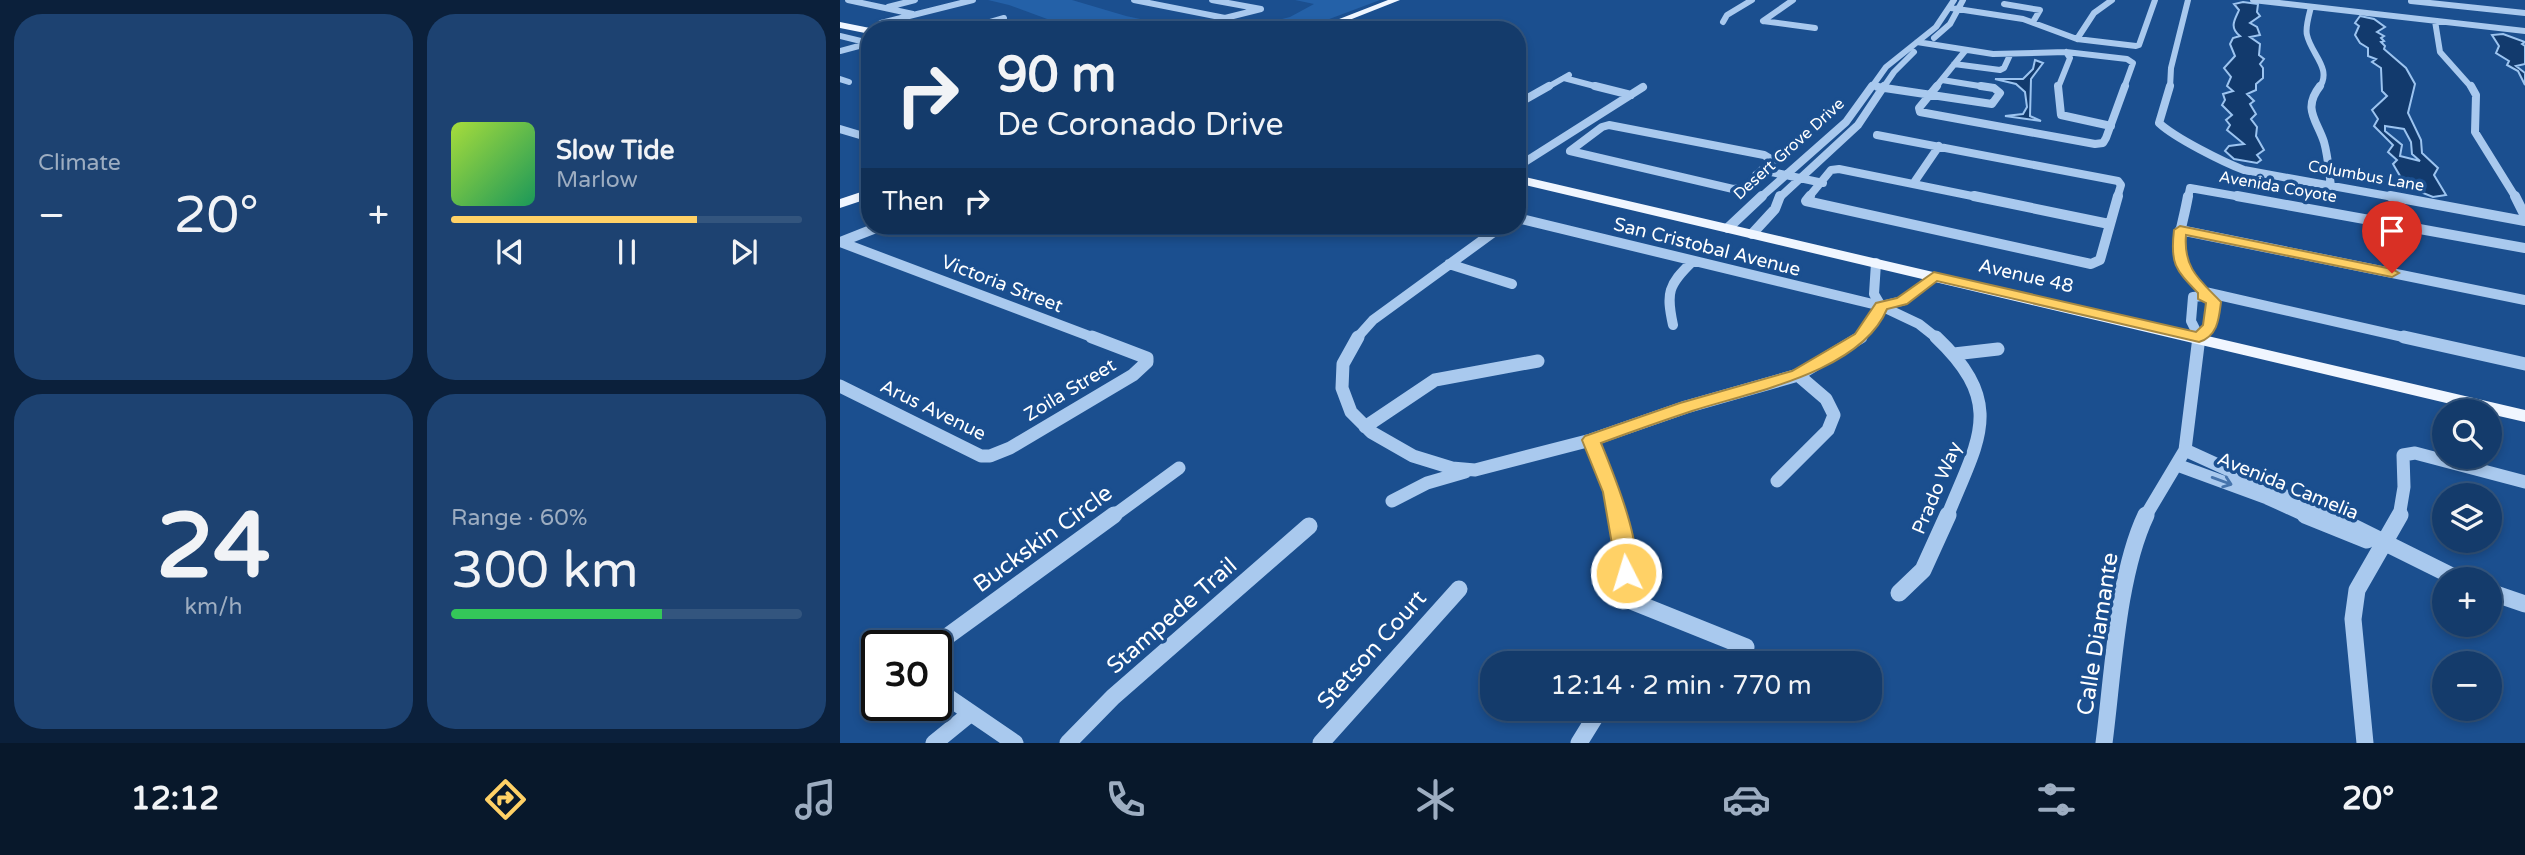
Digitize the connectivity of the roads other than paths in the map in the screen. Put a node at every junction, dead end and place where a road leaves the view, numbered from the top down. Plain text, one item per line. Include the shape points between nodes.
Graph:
1 (848, 0) edge
2 (915, 0) edge
3 (974, 0) edge
4 (1133, 0) edge
5 (1165, 0) edge
6 (1212, 0) edge
7 (1396, 0) edge
8 (1752, 0) edge
9 (1793, 0) edge
10 (1954, 0) edge
11 (1964, 0) edge
12 (2112, 0) edge
13 (2141, 0) edge
14 (2188, 0) edge
15 (2253, 0) edge
16 (2303, 0) edge
17 (2411, 0) edge
18 (2155, 1) edge
19 (2006, 2) edge
20 (1150, 4) junction
21 (884, 7) junction
22 (2311, 7) junction
23 (1953, 10) junction
24 (2416, 12) junction
25 (1979, 13) joint
26 (2525, 13) edge
27 (917, 14) junction
28 (1996, 15) junction
29 (1004, 18) dead end
30 (1229, 19) joint
31 (896, 20) junction
32 (891, 21) edge
33 (900, 21) edge
34 (994, 21) edge
35 (1339, 21) edge
36 (2435, 21) junction
37 (1723, 22) dead end
38 (2033, 22) junction
39 (2525, 24) edge
40 (840, 25) edge
41 (861, 29) edge
42 (1815, 29) dead end
43 (861, 31) edge
44 (2525, 32) edge
45 (840, 35) edge
46 (2077, 38) junction
47 (861, 41) edge
48 (1920, 44) junction
49 (861, 45) edge
50 (2136, 47) joint
51 (840, 51) edge
52 (1965, 51) junction
53 (2066, 52) junction
54 (2010, 55) junction
55 (1954, 64) junction
56 (1942, 80) junction
57 (1643, 87) dead end
58 (1871, 88) junction
59 (1884, 88) junction
60 (1631, 95) junction
61 (1930, 95) junction
62 (1526, 99) edge
63 (2111, 125) junction
64 (840, 129) edge
65 (861, 135) edge
66 (1877, 135) dead end
67 (1939, 146) junction
68 (1526, 160) edge
69 (1759, 173) junction
70 (1789, 179) junction
71 (1526, 181) edge
72 (1913, 184) junction
73 (1820, 186) junction
74 (2331, 186) junction
75 (1768, 191) junction
76 (1781, 194) junction
77 (861, 196) edge
78 (840, 204) edge
79 (2525, 218) edge
80 (1526, 219) edge
81 (2109, 223) junction
82 (1728, 228) junction
83 (2180, 230) junction
84 (861, 233) edge
85 (1752, 234) junction
86 (1489, 235) edge
87 (840, 241) edge
88 (2525, 248) edge
89 (1692, 262) junction
90 (1876, 263) junction
91 (1449, 264) junction
92 (1934, 276) junction
93 (1511, 284) dead end
94 (2204, 294) junction
95 (2525, 300) edge
96 (1881, 306) junction
97 (1673, 325) dead end
98 (2199, 337) junction
99 (1998, 349) dead end
100 (1954, 354) junction
101 (1538, 361) dead end
102 (1147, 362) joint
103 (2525, 363) edge
104 (1798, 374) junction
105 (840, 386) edge
106 (2525, 416) edge
107 (1365, 427) junction
108 (1591, 440) junction
109 (1010, 448) joint
110 (2185, 450) junction
111 (2177, 465) junction
112 (1179, 468) dead end
113 (1475, 470) junction
114 (1777, 481) dead end
115 (2525, 482) edge
116 (2252, 486) junction
117 (1392, 501) dead end
118 (1310, 526) dead end
119 (2384, 545) junction
120 (2432, 567) edge
121 (1459, 589) dead end
122 (1899, 593) dead end
123 (2502, 596) edge
124 (2525, 604) edge
125 (952, 633) edge
126 (1746, 647) dead end
127 (952, 700) edge
128 (971, 713) junction
129 (1593, 721) edge
130 (934, 743) edge
131 (1015, 743) edge
132 (1068, 743) edge
133 (1321, 743) edge
134 (1579, 743) edge
135 (2104, 743) edge
136 (2365, 743) edge

1 - 21 street
2 - 21 street
3 - 27 street
4 - 20 street
5 - 20 street
6 - 30 street via 1261,9
7 - 35 main road
8 - 37 street
9 - 42 street via 1763,20
10 - 23 street, Desert Grove Drive
11 - 23 street, Desert Grove Drive
12 - 46 street via 2094,13
13 - 18 street
14 - 74 street, Columbus Lane via 2159,123 2228,165
15 - 22 street
16 - 24 street
17 - 24 street
17 - 26 street
18 - 50 street
19 - 28 street
19 - 38 street via 2040,10
20 - 30 street
21 - 27 street
22 - 36 street
22 - 74 street via 2306,34 2325,76 2313,99 2312,118 2325,142
23 - 25 street
23 - 48 street, Desert Grove Drive via 1947,28
24 - 39 street
25 - 28 street
27 - 31 street
28 - 38 street
29 - 34 street
31 - 32 street
31 - 33 street
36 - 44 street
36 - 79 street via 2440,52 2476,95 2475,132 2508,181
38 - 46 street
40 - 41 main road
43 - 45 street
45 - 47 street
46 - 50 street
48 - 52 street
48 - 58 street, Desert Grove Drive via 1886,67
48 - 59 street, Desert Grove Drive
49 - 51 street
52 - 54 street
52 - 55 street
53 - 54 street
53 - 63 street via 2070,58 2057,89 2061,115
53 - 63 street via 2130,60 2133,65
54 - 55 street via 2000,70
55 - 56 street
56 - 61 street
56 - 61 street via 1994,88 2000,93 1986,105
57 - 60 street
58 - 59 street
58 - 70 street, Desert Grove Drive via 1846,122
59 - 61 street
59 - 70 street, Desert Grove Drive via 1858,125
60 - 62 street via 1567,76
60 - 68 street
61 - 63 street via 1918,110 1925,114 2095,144 2105,141
64 - 65 street
66 - 67 street
67 - 72 street
67 - 81 street via 2118,181 2121,185
69 - 69 street via 1749,187 1733,189 1569,149 1602,127 1615,125 1773,159 1774,163
69 - 70 street
70 - 73 street
70 - 75 street, Desert Grove Drive
70 - 76 street, Desert Grove Drive
71 - 82 main road, Avenue 48
72 - 73 street via 1839,169 1831,170
72 - 81 street
73 - 81 street via 1806,201 2078,263 2100,260
74 - 79 street, Columbus Lane
75 - 76 street
75 - 82 street, Desert Grove Drive
76 - 85 street, Desert Grove Drive via 1775,209
77 - 78 main road
80 - 89 street, San Cristobal Avenue
82 - 85 main road, Avenue 48
83 - 88 street, Avenida Coyote via 2190,188
83 - 94 street via 2177,256
83 - 95 street
84 - 87 street
85 - 90 main road, Avenue 48
86 - 91 street
87 - 102 street, Victoria Street via 1138,354
89 - 96 street, San Cristobal Avenue
89 - 97 street via 1668,289
90 - 92 main road, Avenue 48
90 - 96 street via 1874,294
91 - 93 street
91 - 107 street via 1385,309 1349,350 1342,388 1351,412
92 - 96 street via 1902,301
92 - 98 main road, Avenue 48
94 - 98 street via 2214,302 2211,326
94 - 98 street via 2193,297 2191,321
94 - 103 street
96 - 100 street, Prado Way via 1935,334
96 - 104 street via 1861,337
98 - 106 main road, Avenue 48
98 - 110 street, Calle Diamante
99 - 100 street
100 - 122 street, Prado Way via 1976,396 1980,434 1924,568
101 - 107 street via 1435,380
102 - 109 street, Zoila Street via 1133,375
104 - 108 street
104 - 114 street via 1826,399 1834,415 1828,430
105 - 109 street, Arus Avenue via 981,456
107 - 113 street via 1413,456
108 - 113 street
108 - 126 street via 1612,492 1623,539 1626,573 1614,594
110 - 111 street, Calle Diamante
110 - 116 street, Avenida Camelia
111 -> 116 street, Avenida Camelia
111 - 135 street, Calle Diamante via 2138,532 2126,580
112 - 125 street, Buckskin Circle
113 - 117 street via 1429,480
115 - 119 street via 2415,453 2403,455 2399,520
116 - 119 street, Avenida Camelia via 2347,534
118 - 132 street, Stampede Trail via 1113,697
119 - 120 street, Avenida Camelia
119 - 136 street via 2357,590 2353,620
121 - 133 street, Stetson Court
123 - 124 street
127 - 128 street
128 - 130 street
128 - 131 street
129 - 134 street

